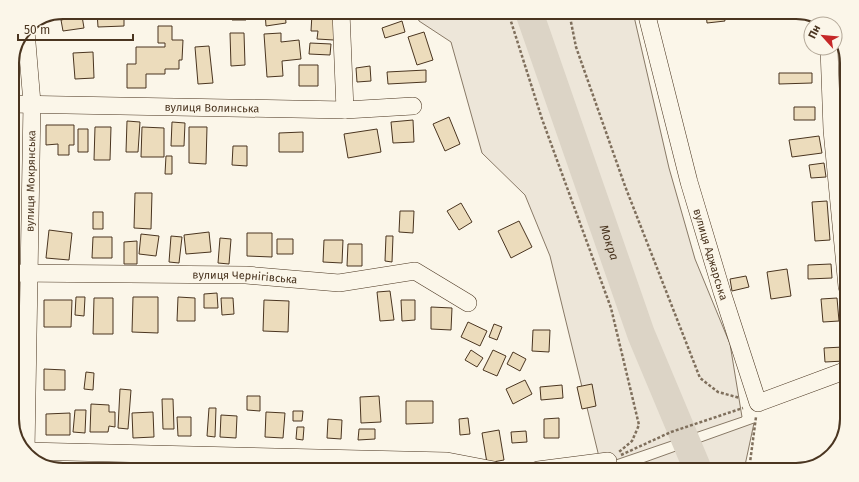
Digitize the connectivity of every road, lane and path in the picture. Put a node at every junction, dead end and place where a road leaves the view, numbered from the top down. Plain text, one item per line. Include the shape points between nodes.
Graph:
1 (341, 19) edge
2 (510, 19) edge
3 (570, 19) edge
4 (648, 19) edge
5 (27, 39) edge
6 (829, 56) edge
7 (32, 103) junction
8 (19, 104) edge
9 (413, 106) dead end
10 (345, 110) junction
11 (840, 214) edge
12 (19, 273) edge
13 (29, 273) junction
14 (468, 303) dead end
15 (840, 373) edge
16 (758, 403) junction
17 (26, 443) edge
18 (33, 451) edge
19 (457, 463) edge
20 (610, 463) edge
21 (612, 463) edge
22 (750, 463) edge

1 - 10 street
2 - 20 path via 542,119 611,308 639,425 632,441
3 - 16 path via 576,47 625,186 700,378 718,392
4 - 16 street, вулиця Аджарська via 689,182
5 - 7 street, вулиця Мокрянська
6 - 11 street via 832,130
7 - 8 street, вулиця Волинська
7 - 10 street, вулиця Волинська
7 - 13 street, вулиця Мокрянська
9 - 10 street, вулиця Волинська
12 - 13 street, вулиця Чернігівська
13 - 14 street, вулиця Чернігівська via 246,275 339,283 415,271
13 - 17 street, вулиця Мокрянська
15 - 16 street
16 - 21 path via 671,432
16 - 22 path
18 - 19 street

